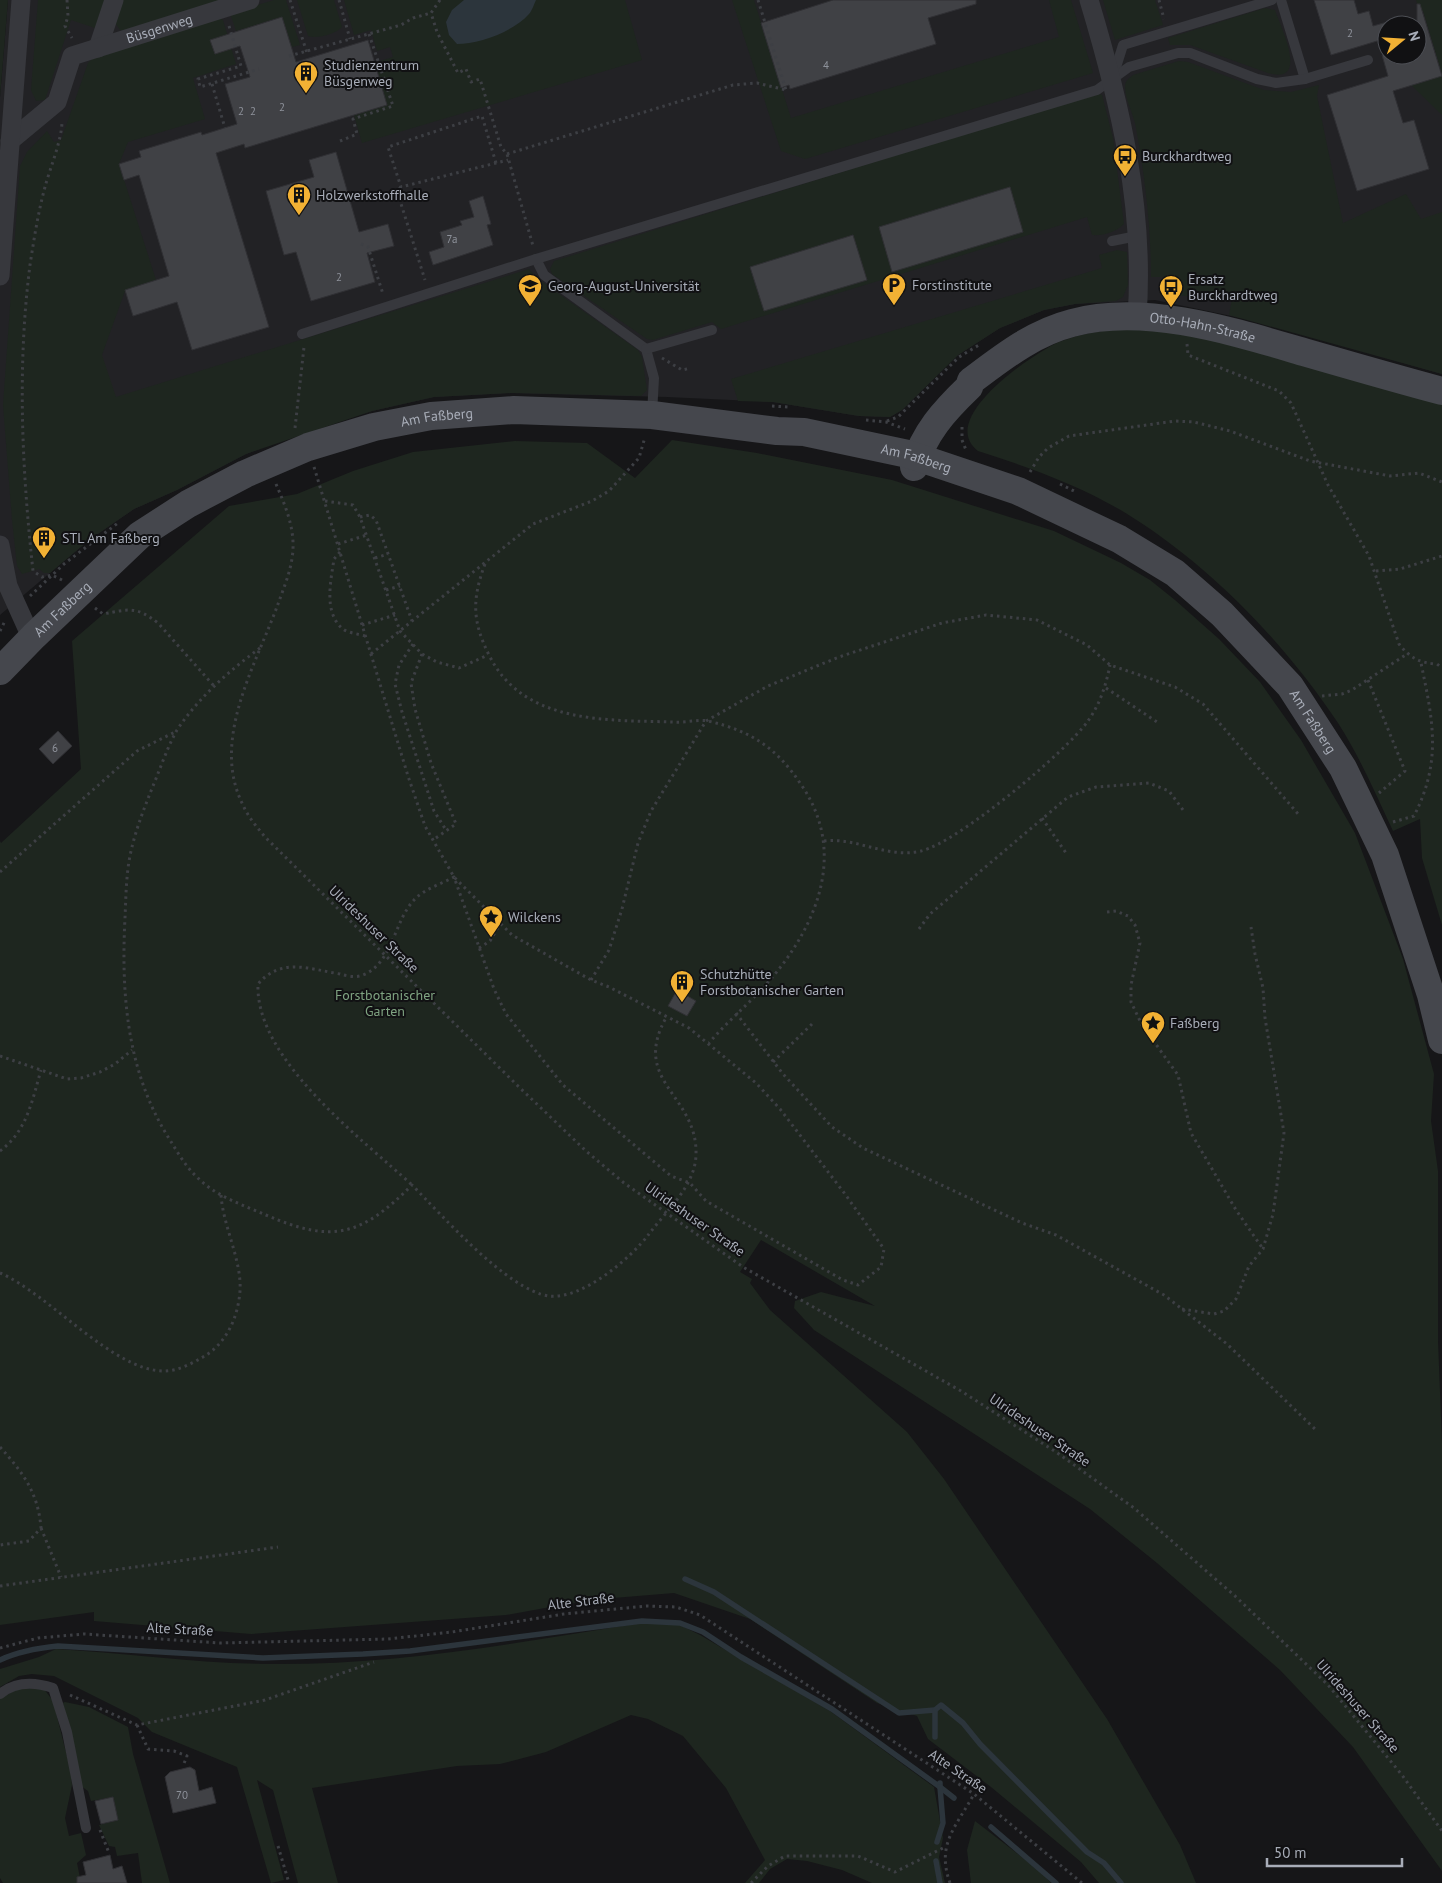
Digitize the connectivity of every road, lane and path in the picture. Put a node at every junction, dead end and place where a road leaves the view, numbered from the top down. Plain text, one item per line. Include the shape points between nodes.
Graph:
1 (21, 0) edge
2 (67, 0) edge
3 (114, 0) edge
4 (250, 0) edge
5 (290, 0) edge
6 (339, 0) edge
7 (440, 0) edge
8 (758, 0) edge
9 (1089, 0) edge
10 (1159, 0) edge
11 (1272, 0) edge
12 (1281, 0) edge
13 (223, 8) junction
14 (431, 13) junction
15 (1164, 20) dead end
16 (369, 34) junction
17 (350, 39) junction
18 (98, 48) junction
19 (307, 53) junction
20 (72, 56) junction
21 (289, 56) dead end
22 (1368, 60) dead end
23 (259, 69) dead end
24 (1113, 78) junction
25 (1306, 79) junction
26 (212, 84) junction
27 (57, 102) junction
28 (225, 128) dead end
29 (10, 141) junction
30 (340, 141) dead end
31 (502, 147) junction
32 (492, 150) junction
33 (507, 154) junction
34 (508, 160) junction
35 (496, 163) junction
36 (401, 187) junction
37 (1137, 236) junction
38 (1112, 241) dead end
39 (361, 244) dead end
40 (536, 259) junction
41 (0, 276) edge
42 (429, 293) junction
43 (387, 307) junction
44 (1137, 317) junction
45 (712, 330) dead end
46 (302, 334) dead end
47 (304, 347) dead end
48 (646, 349) junction
49 (1188, 355) dead end
50 (691, 368) dead end
51 (1442, 391) edge
52 (652, 415) junction
53 (295, 433) dead end
54 (911, 461) junction
55 (1318, 461) junction
56 (266, 464) junction
57 (1029, 473) dead end
58 (1442, 482) edge
59 (320, 484) dead end
60 (325, 501) junction
61 (360, 517) junction
62 (367, 535) junction
63 (338, 544) junction
64 (0, 545) edge
65 (340, 552) junction
66 (388, 554) junction
67 (1442, 556) edge
68 (375, 558) junction
69 (485, 564) junction
70 (33, 571) dead end
71 (1376, 571) junction
72 (400, 586) junction
73 (386, 590) junction
74 (0, 591) edge
75 (98, 611) dead end
76 (395, 615) junction
77 (412, 622) dead end
78 (362, 625) junction
79 (400, 630) junction
80 (30, 632) junction
81 (366, 636) junction
82 (413, 644) junction
83 (261, 648) junction
84 (371, 654) junction
85 (422, 654) junction
86 (488, 654) junction
87 (1407, 654) junction
88 (0, 662) edge
89 (1442, 662) edge
90 (1421, 663) junction
91 (1438, 664) junction
92 (1110, 665) junction
93 (1442, 668) edge
94 (0, 671) edge
95 (1368, 680) junction
96 (214, 686) junction
97 (1106, 688) junction
98 (1320, 696) dead end
99 (706, 721) junction
100 (1157, 722) dead end
101 (177, 731) junction
102 (1372, 799) dead end
103 (1184, 810) dead end
104 (1299, 815) dead end
105 (1042, 818) junction
106 (1385, 825) dead end
107 (446, 830) junction
108 (433, 840) junction
109 (824, 842) junction
110 (1066, 853) dead end
111 (0, 872) edge
112 (454, 877) junction
113 (1107, 912) dead end
114 (500, 924) junction
115 (1251, 927) dead end
116 (919, 929) dead end
117 (479, 948) junction
118 (385, 954) junction
119 (591, 980) junction
120 (736, 1013) junction
121 (667, 1016) junction
122 (812, 1024) dead end
123 (1442, 1040) edge
124 (709, 1043) junction
125 (132, 1050) junction
126 (0, 1056) edge
127 (773, 1062) junction
128 (41, 1070) junction
129 (0, 1151) edge
130 (690, 1183) junction
131 (412, 1185) junction
132 (221, 1194) junction
133 (665, 1213) junction
134 (1263, 1249) junction
135 (0, 1273) edge
136 (1181, 1309) junction
137 (1317, 1431) dead end
138 (0, 1447) edge
139 (41, 1528) junction
140 (0, 1545) edge
141 (278, 1547) dead end
142 (62, 1577) junction
143 (0, 1586) edge
144 (0, 1648) edge
145 (374, 1662) dead end
146 (54, 1688) junction
147 (0, 1694) edge
148 (136, 1725) junction
149 (183, 1766) dead end
150 (974, 1794) junction
151 (86, 1828) joint
152 (1442, 1831) edge
153 (278, 1846) dead end
154 (945, 1847) junction
155 (109, 1853) dead end
156 (289, 1883) edge
157 (752, 1883) edge
158 (950, 1883) edge
159 (1082, 1883) edge

1 - 29 street
2 - 20 path via 65,26 72,35
3 - 18 street, Büsgenweg
4 - 13 street, Büsgenweg
5 - 19 path
6 - 17 path
7 - 14 path
8 - 33 path via 786,90 757,83 734,85
9 - 24 street
10 - 15 path
11 - 24 lane via 1123,45
12 - 25 lane
13 - 18 street, Büsgenweg
13 - 26 path via 241,66 198,79 200,87
14 - 16 path
14 - 31 path via 458,73 466,69 471,82 480,79
16 - 17 path
16 - 30 path via 393,106 353,119 357,134
17 - 19 path
18 - 20 street, Büsgenweg
19 - 21 path
20 - 27 street
22 - 25 lane
23 - 26 path
24 - 25 lane via 1129,67 1184,52 1266,82 1288,83
24 - 37 street via 1127,143
24 - 40 lane via 1097,90
26 - 28 path
27 - 29 street
27 - 70 path via 62,123 39,208 24,339 25,502
29 - 41 street
31 - 32 path
31 - 33 path
32 - 35 path
32 - 36 path via 482,116 388,147
33 - 34 path
34 - 35 path
34 - 40 path
35 - 36 path
36 - 42 path via 397,191
37 - 38 lane
37 - 44 street
39 - 43 path via 368,247
40 - 42 lane
40 - 48 lane via 544,275
42 - 43 lane
43 - 46 lane
44 - 51 street, Otto-Hahn-Straße via 1220,329
44 - 54 street, Otto-Hahn-Straße via 1105,317 1073,323 1025,341 971,381 934,423
45 - 48 lane
47 - 53 path
48 - 50 path via 682,370
48 - 52 lane via 654,378
49 - 55 path via 1279,391 1290,403
52 - 54 street, Am Faßberg via 777,431
52 - 56 street, Am Faßberg via 514,410 431,416 365,430
52 - 69 path via 639,458 609,491 592,502 533,524
54 - 123 street, Am Faßberg via 1013,500 1049,507 1119,539 1175,573 1222,614 1290,686 1342,768 1385,855 1431,995
55 - 57 path via 1210,425 1175,421 1070,436 1048,448
55 - 58 path via 1390,476 1419,473
55 - 71 path
56 - 80 street, Am Faßberg via 188,504 125,548
56 - 83 path, Ulrideshuser Straße via 288,512 293,550 291,568
59 - 60 path
60 - 61 path via 353,505
60 - 63 path
61 - 62 path
61 - 66 path via 370,515 376,520
62 - 63 path
62 - 68 path
63 - 65 path
64 - 80 street via 8,586
65 - 78 path
65 - 81 path via 334,559 329,598 336,620 344,630
66 - 68 path
66 - 72 path
67 - 71 path via 1400,569
68 - 73 path
69 - 79 path
69 - 86 path via 477,587 475,609
71 - 87 path via 1393,630
72 - 73 path
72 - 77 path
73 - 76 path
74 - 80 street via 9,614
75 - 96 path via 103,614 128,609 148,616
76 - 78 path
76 - 79 path
78 - 81 path
79 - 82 path
79 - 84 path
80 - 88 street, Am Faßberg
80 - 94 street, Am Faßberg
81 - 84 path
82 - 85 path
82 - 107 path via 399,665 395,684 434,810
83 - 96 path via 228,671
83 - 118 path, Ulrideshuser Straße via 242,700 232,747 233,771 242,805 265,836
84 - 108 path via 408,776
85 - 86 path via 459,668
85 - 107 path via 411,683 431,763 456,824
86 - 99 path via 511,685 537,703 564,714 600,720
87 - 90 path
87 - 95 path
89 - 91 path
90 - 91 path
90 - 106 path via 1434,730 1436,752 1432,777 1414,816
91 - 93 path
92 - 97 path
92 - 99 path via 1087,645 1037,620 986,615 942,623 839,657 768,686
92 - 104 path via 1175,687 1203,704
95 - 98 path via 1342,694
95 - 102 path via 1405,772
96 - 101 path
97 - 100 path
97 - 109 path via 1088,722 1067,745 940,844 902,854 838,840
99 - 109 path via 759,739 787,763 815,809
99 - 119 path via 651,811 638,843 609,950
101 - 111 path via 137,751
101 - 125 path via 137,826 130,854 123,972
103 - 105 path via 1162,787 1149,783 1113,784 1068,796
105 - 110 path
105 - 116 path via 930,914
107 - 108 path
108 - 112 path
109 - 120 path via 825,866 811,918 779,969
112 - 114 path
112 - 117 path
112 - 118 path via 413,901
113 - 134 path via 1116,911 1128,916 1135,926 1140,943 1131,985 1131,1002 1142,1025 1178,1076 1191,1134
114 - 117 path via 490,941
114 - 119 path via 512,935
115 - 134 path via 1254,954 1264,988 1265,1018 1284,1133 1273,1214
117 - 130 path via 506,1014 563,1085 670,1176
118 - 131 path via 374,968 362,976 302,967 278,968 258,984 258,997 260,1014 270,1036 294,1072
118 - 133 path, Ulrideshuser Straße via 579,1144
119 - 121 path
120 - 124 path
120 - 127 path
121 - 124 path
121 - 130 path via 655,1043 654,1061 662,1080 680,1103 694,1136 696,1168
122 - 127 path
124 - 130 path via 756,1083 812,1150 884,1249 880,1267 858,1285 843,1280 706,1201
125 - 128 path via 115,1064 82,1078 67,1078
125 - 132 path via 150,1105 162,1128 196,1177
126 - 128 path
127 - 136 path via 832,1127 863,1148 1022,1223 1056,1235 1164,1296
128 - 129 path via 23,1127
130 - 133 path
131 - 132 path via 363,1226 340,1232 292,1226
131 - 133 path via 495,1267 522,1285 549,1296 573,1292 617,1268 636,1252
132 - 135 path via 222,1214 240,1289 237,1310 226,1337 210,1353 188,1366 164,1371 141,1366 118,1355 33,1292
133 - 152 path, Ulrideshuser Straße via 743,1267 961,1391 1056,1452 1134,1508 1235,1596 1328,1685 1402,1775
134 - 136 path via 1249,1266 1236,1299 1224,1311 1214,1314
136 - 137 path via 1226,1344
138 - 139 path via 33,1490 40,1509
139 - 140 path via 28,1542
139 - 142 path
141 - 142 path
142 - 143 path
144 - 150 path, Alte Straße via 38,1638 84,1634 220,1643 388,1640 564,1614 646,1606 676,1608 700,1615
145 - 148 path via 266,1700
146 - 147 lane via 29,1683 8,1688
146 - 148 path
146 - 151 lane via 67,1732
148 - 149 path via 148,1749 174,1750 187,1756
150 - 154 path
150 - 159 path, Alte Straße
151 - 155 path via 98,1827
153 - 156 path
154 - 157 path via 895,1872 858,1856 785,1856 768,1866
154 - 158 path via 944,1862

